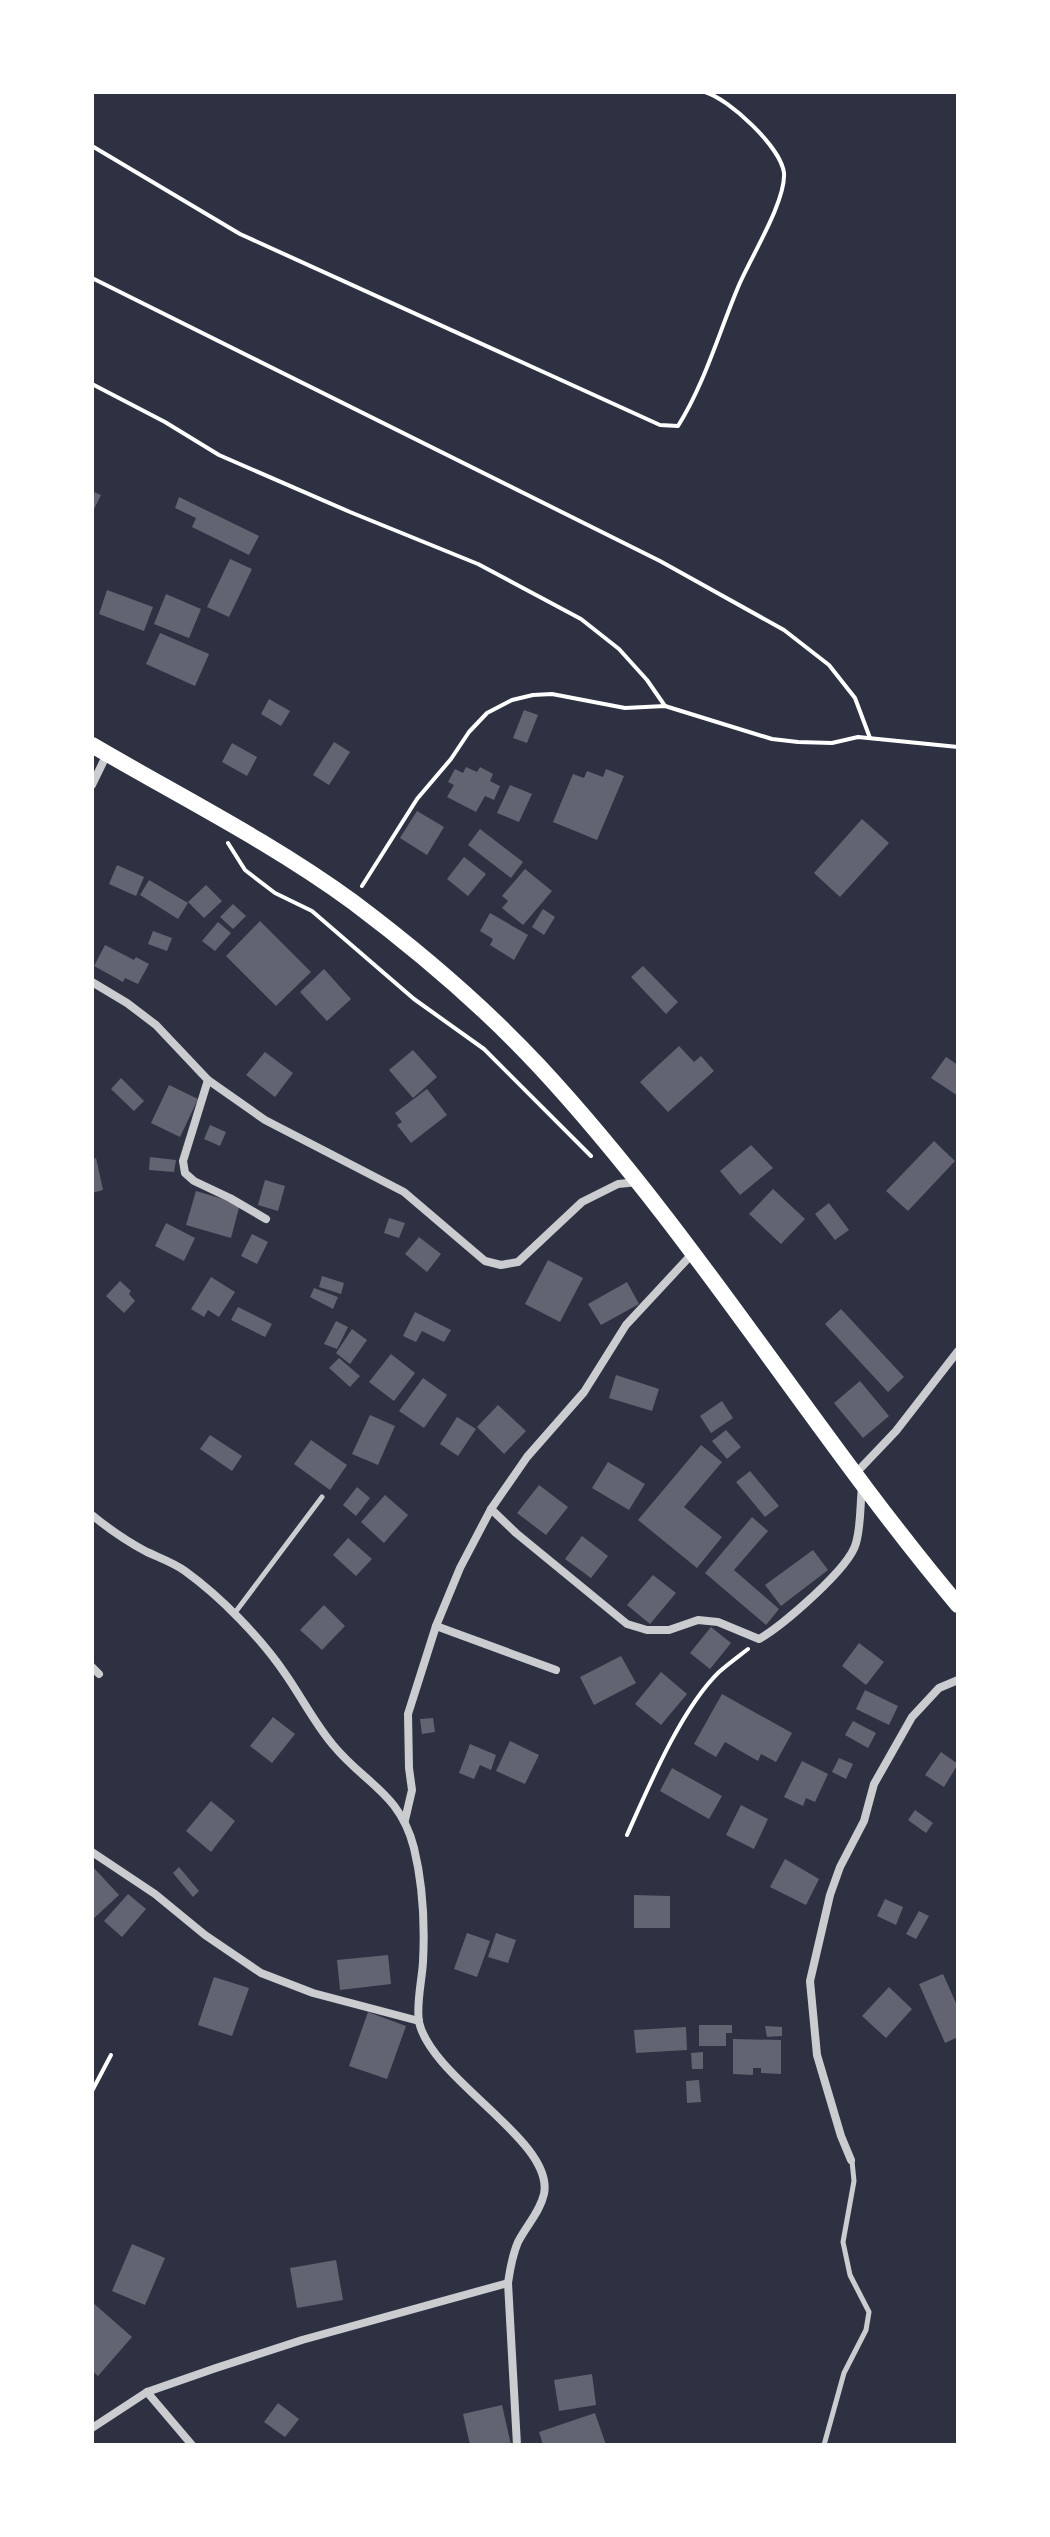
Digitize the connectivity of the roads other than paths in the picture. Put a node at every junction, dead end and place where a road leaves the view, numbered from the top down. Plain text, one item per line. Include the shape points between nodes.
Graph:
1 (92, 745) edge
2 (107, 754) junction
3 (92, 785) edge
4 (92, 982) edge
5 (208, 1080) junction
6 (639, 1182) junction
7 (266, 1219) dead end
8 (692, 1254) junction
9 (958, 1351) edge
10 (858, 1480) junction
11 (322, 1497) dead end
12 (491, 1509) junction
13 (92, 1515) edge
14 (958, 1605) edge
15 (234, 1614) junction
16 (436, 1626) junction
17 (556, 1670) dead end
18 (958, 1680) edge
19 (405, 1820) junction
20 (92, 1852) edge
21 (419, 2021) junction
22 (851, 2160) joint
23 (508, 2283) junction
24 (147, 2392) junction
25 (92, 2428) edge
26 (192, 2445) edge
27 (517, 2445) edge
28 (824, 2445) edge

1 - 2 main road
2 - 3 street
2 - 6 main road via 352,902 461,992 538,1065
4 - 5 street via 156,1025
5 - 6 street via 265,1120 404,1192 485,1261 501,1265 518,1262 582,1202 618,1184
5 - 7 street via 183,1161 185,1173
6 - 8 main road
8 - 10 main road
8 - 12 street via 626,1325 584,1392 527,1457
9 - 10 street
10 - 12 street via 852,1554 759,1639 718,1622 698,1620 669,1630 627,1624
10 - 14 main road
11 - 15 lane
12 - 16 street
13 - 15 street via 184,1570
15 - 19 street via 284,1673 333,1746 390,1798
16 - 17 street
16 - 19 street via 408,1714 412,1790
18 - 22 street via 939,1688 912,1717 874,1784 864,1821 830,1895 810,1981 817,2055
19 - 21 street via 423,1893
20 - 21 street via 261,1973 313,1993
21 - 23 street via 447,2068 504,2122 543,2175 544,2193 519,2240
22 - 28 lane via 854,2181 843,2242 850,2275 869,2312 866,2330 844,2373
23 - 24 street via 302,2340
23 - 27 street
24 - 25 street
24 - 26 street

